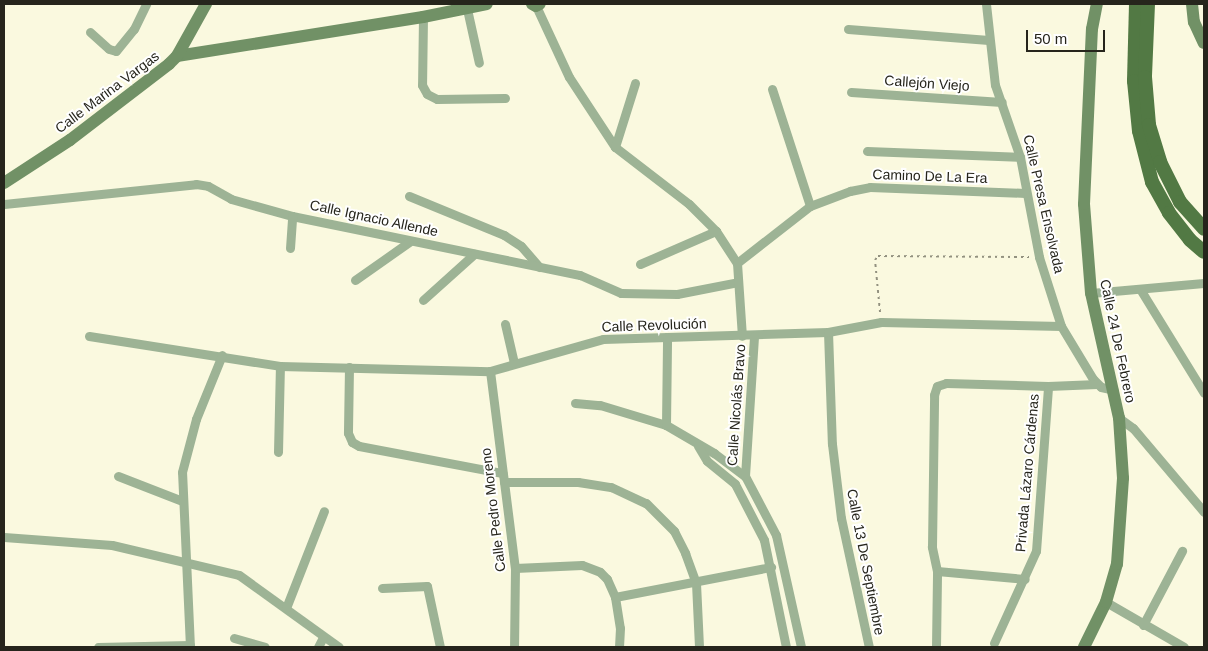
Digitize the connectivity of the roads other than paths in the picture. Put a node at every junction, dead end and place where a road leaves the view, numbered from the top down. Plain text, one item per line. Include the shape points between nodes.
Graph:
1 (146, 4) edge
2 (206, 4) edge
3 (487, 4) edge
4 (986, 4) edge
5 (1097, 4) edge
6 (1136, 4) edge
7 (1148, 4) edge
8 (1192, 4) edge
9 (536, 5) edge
10 (466, 9) junction
11 (423, 17) junction
12 (848, 29) dead end
13 (90, 32) dead end
14 (989, 40) junction
15 (1204, 43) edge
16 (177, 56) junction
17 (479, 63) dead end
18 (634, 83) dead end
19 (772, 89) dead end
20 (851, 92) dead end
21 (505, 98) dead end
22 (1002, 102) junction
23 (615, 148) junction
24 (867, 151) dead end
25 (1020, 157) junction
26 (4, 183) edge
27 (1025, 194) junction
28 (409, 196) dead end
29 (4, 204) edge
30 (810, 206) junction
31 (292, 216) junction
32 (1204, 229) edge
33 (716, 232) junction
34 (410, 242) junction
35 (290, 248) dead end
36 (1204, 252) edge
37 (474, 254) junction
38 (737, 263) junction
39 (640, 264) dead end
40 (539, 267) junction
41 (355, 280) dead end
42 (738, 282) junction
43 (1204, 283) edge
44 (1140, 289) junction
45 (1091, 292) junction
46 (423, 300) dead end
47 (505, 324) dead end
48 (1061, 326) junction
49 (828, 332) junction
50 (88, 336) dead end
51 (742, 336) junction
52 (754, 336) junction
53 (667, 337) junction
54 (222, 355) junction
55 (514, 362) junction
56 (280, 366) junction
57 (349, 367) junction
58 (490, 371) junction
59 (1097, 384) junction
60 (1048, 386) junction
61 (1114, 390) junction
62 (1204, 394) edge
63 (575, 403) dead end
64 (1119, 418) junction
65 (666, 425) junction
66 (698, 446) junction
67 (278, 452) dead end
68 (502, 472) junction
69 (118, 476) dead end
70 (745, 476) junction
71 (504, 482) junction
72 (182, 501) junction
73 (324, 511) dead end
74 (1204, 512) edge
75 (4, 537) edge
76 (1182, 552) dead end
77 (186, 561) junction
78 (771, 567) junction
79 (516, 568) junction
80 (937, 571) junction
81 (1025, 579) junction
82 (696, 583) junction
83 (382, 588) dead end
84 (615, 597) junction
85 (1106, 602) junction
86 (286, 608) junction
87 (1143, 625) junction
88 (324, 637) junction
89 (234, 638) dead end
90 (994, 643) dead end
91 (190, 646) edge
92 (511, 646) edge
93 (98, 647) edge
94 (265, 647) edge
95 (318, 647) edge
96 (339, 647) edge
97 (440, 647) edge
98 (619, 647) edge
99 (699, 647) edge
100 (786, 647) edge
101 (801, 647) edge
102 (869, 647) edge
103 (936, 647) edge
104 (1084, 647) edge
105 (1184, 647) edge

1 - 13 street via 134,29 116,51 109,49
2 - 16 street, Calle Marina Vargas
3 - 10 street
4 - 14 street, Calle Presa Ensolvada
5 - 45 street, Calle 24 De Febrero via 1092,29 1084,204
6 - 36 main road via 1134,81 1139,131 1152,182 1169,213
7 - 32 main road via 1145,77 1149,125 1160,162 1180,202
8 - 15 street via 1194,22
9 - 23 street via 569,77
10 - 11 street
10 - 17 street
11 - 16 street
11 - 21 street via 422,85 427,94 437,99
12 - 14 street
14 - 22 street, Calle Presa Ensolvada via 995,85
16 - 26 street, Calle Marina Vargas via 70,140
18 - 23 street
19 - 30 street
20 - 22 street, Callejón Viejo
22 - 25 street, Calle Presa Ensolvada
23 - 33 street via 689,204
24 - 25 street
25 - 27 street, Calle Presa Ensolvada
27 - 30 street, Camino De La Era via 870,187
27 - 48 street, Calle Presa Ensolvada via 1039,257
28 - 40 street via 504,235 527,251
29 - 31 street, Calle Ignacio Allende via 196,184 208,186 231,199
30 - 38 street, Camino De La Era
31 - 34 street, Calle Ignacio Allende
31 - 35 street
33 - 38 street
33 - 39 street
34 - 37 street, Calle Ignacio Allende
34 - 41 street
37 - 40 street, Calle Ignacio Allende
37 - 46 street
38 - 42 street, Calle Nicolás Bravo
40 - 42 street, Calle Ignacio Allende via 580,275 621,294 678,294
42 - 51 street, Calle Nicolás Bravo
43 - 44 street
44 - 45 street
44 - 62 street
45 - 61 street, Calle 24 De Febrero
47 - 55 street
48 - 49 street, Calle Revolución via 881,322
48 - 59 street, Calle Presa Ensolvada
49 - 52 street, Calle Revolución
49 - 102 street, Calle 13 De Septiembre via 832,444 841,518
50 - 54 street, Calle Revolución
51 - 52 street, Calle Revolución
51 - 53 street, Calle Revolución
52 - 70 street, Calle Nicolás Bravo
53 - 55 street, Calle Revolución via 603,339
53 - 65 street
54 - 56 street, Calle Revolución
54 - 72 street via 196,419 182,472
55 - 58 street, Calle Revolución
56 - 57 street, Calle Revolución
56 - 67 street
57 - 58 street, Calle Revolución
57 - 68 street via 348,433 352,442 359,446
58 - 68 street, Calle Pedro Moreno
59 - 60 street
59 - 61 street
60 - 80 street via 946,383 937,386 932,547
60 - 81 street, Privada Lázaro Cárdenas via 1036,552
61 - 64 street, Calle 24 De Febrero
63 - 65 street via 600,405
64 - 74 street via 1133,428
64 - 85 street, Calle 24 De Febrero via 1123,452 1121,520 1117,564
65 - 66 street
66 - 70 street via 714,453
66 - 78 street via 707,461 740,492 764,540
68 - 71 street, Calle Pedro Moreno
69 - 72 street
70 - 101 street via 776,535
71 - 79 street, Calle Pedro Moreno
71 - 82 street via 578,482 629,494 646,503 674,531
72 - 77 street
73 - 86 street
75 - 77 street via 112,545
76 - 87 street
77 - 86 street via 238,575
77 - 91 street
78 - 82 street
78 - 100 street
79 - 84 street via 582,565 607,580
79 - 92 street, Calle Pedro Moreno
80 - 81 street
80 - 103 street
81 - 90 street, Privada Lázaro Cárdenas
82 - 84 street
82 - 99 street
83 - 97 street via 426,586
84 - 98 street via 620,628
85 - 87 street
85 - 104 street, Calle 24 De Febrero
86 - 88 street
87 - 105 street
88 - 95 street
88 - 96 street
89 - 94 street
91 - 93 street

